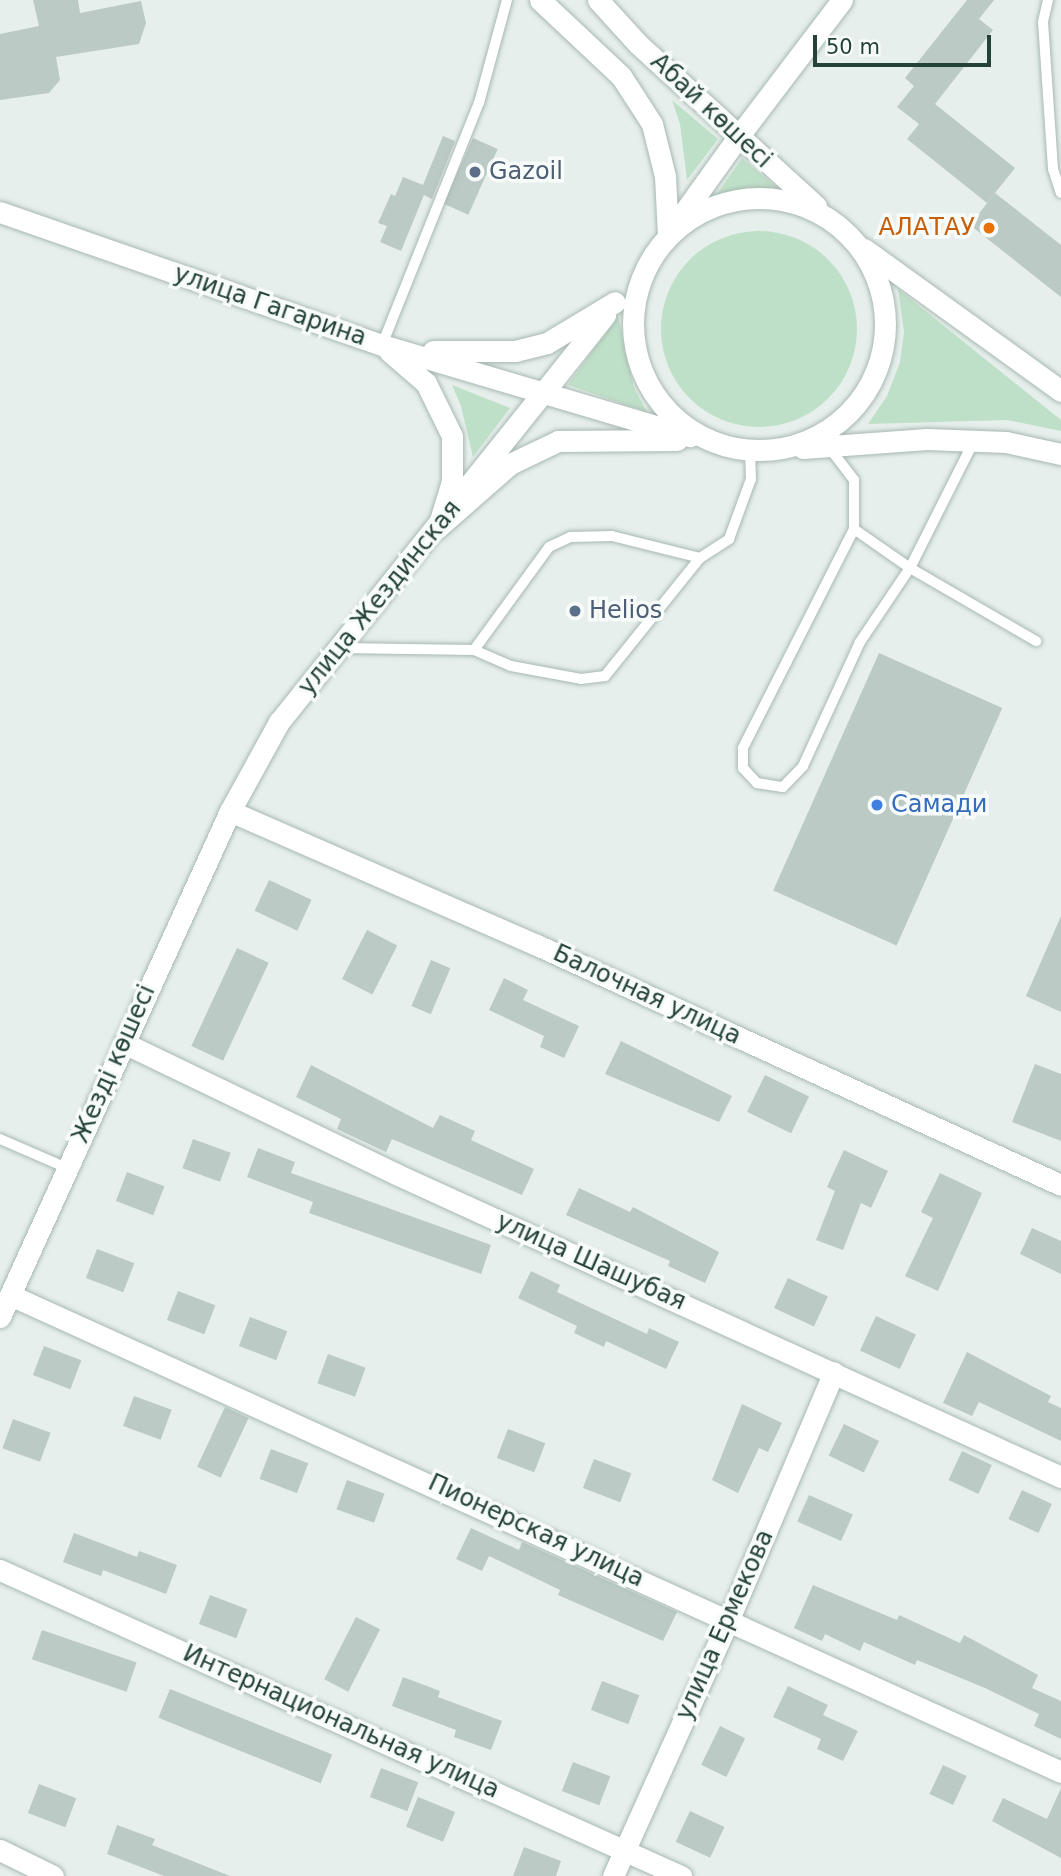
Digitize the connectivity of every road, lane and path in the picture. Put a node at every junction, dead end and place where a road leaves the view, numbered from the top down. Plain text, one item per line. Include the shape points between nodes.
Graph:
1 (507, 0) edge
2 (540, 0) edge
3 (598, 0) edge
4 (842, 0) edge
5 (1048, 0) edge
6 (1057, 111) edge
7 (738, 137) junction
8 (1061, 193) edge
9 (0, 212) edge
10 (828, 217) junction
11 (668, 236) junction
12 (858, 244) junction
13 (652, 256) junction
14 (615, 302) junction
15 (382, 345) junction
16 (1061, 391) edge
17 (543, 393) junction
18 (974, 441) junction
19 (714, 442) junction
20 (828, 446) junction
21 (780, 449) junction
22 (750, 451) junction
23 (1061, 454) edge
24 (437, 528) junction
25 (854, 529) junction
26 (700, 558) junction
27 (910, 568) junction
28 (1036, 641) dead end
29 (341, 648) junction
30 (474, 650) junction
31 (230, 811) junction
32 (124, 1043) junction
33 (0, 1139) edge
34 (67, 1168) junction
35 (1061, 1185) edge
36 (10, 1295) junction
37 (0, 1317) edge
38 (834, 1372) junction
39 (1061, 1477) edge
40 (0, 1570) edge
41 (729, 1619) junction
42 (1061, 1772) edge
43 (0, 1850) edge
44 (624, 1850) junction
45 (53, 1876) edge
46 (613, 1876) edge
47 (681, 1876) edge

1 - 15 lane via 479,103
2 - 11 street, Абай көшесі via 621,76 652,124 665,176
3 - 7 street, Абай көшесі
4 - 7 street
5 - 6 lane via 1043,22
6 - 8 lane via 1053,170
7 - 10 street, Абай көшесі
7 - 11 street
9 - 15 street, улица Гагарина
10 - 11 street via 796,202 739,199 695,214
10 - 12 street, Абай көшесі
11 - 13 street
12 - 16 street
12 - 21 street via 877,276 885,313 879,363 870,386 846,416 816,438
13 - 14 street, улица Жездинская
13 - 19 street via 637,290 632,327 639,363 664,406 681,424
14 - 15 street via 547,343 515,351 458,353
14 - 17 street, улица Жездинская
15 - 17 street, улица Гагарина
15 - 24 street via 426,383 452,436 452,481
17 - 19 street, улица Гагарина
17 - 24 street, улица Жездинская
18 - 20 street
18 - 23 street via 1006,442
18 - 27 lane
19 - 22 street
19 - 24 street via 558,441 510,464
20 - 21 street
20 - 25 lane via 854,480
21 - 22 street
22 - 26 lane via 751,479 729,539
24 - 29 street, улица Жездинская
25 - 27 lane
25 - 27 lane via 743,748 743,768 757,783 783,788 803,766 860,642
26 - 30 lane via 612,536 570,537 549,547
26 - 30 lane via 605,676 580,678 511,666
27 - 28 lane
29 - 30 lane
29 - 31 street, улица Жездинская via 279,722
31 - 32 street, Жезді көшесі
31 - 35 street, Балочная улица via 537,945
32 - 34 street, Жезді көшесі
32 - 38 street, улица Шашубая via 396,1174
33 - 34 lane
34 - 36 street, Жезді көшесі
36 - 37 street, Жезді көшесі
36 - 41 street, Пионерская улица
38 - 39 street, улица Шашубая
38 - 41 street, улица Ермекова
40 - 44 street, Интернациональная улица
41 - 42 street, Пионерская улица
41 - 44 street, улица Ермекова
43 - 45 street
44 - 46 street, улица Ермекова
44 - 47 street, Интернациональная улица

